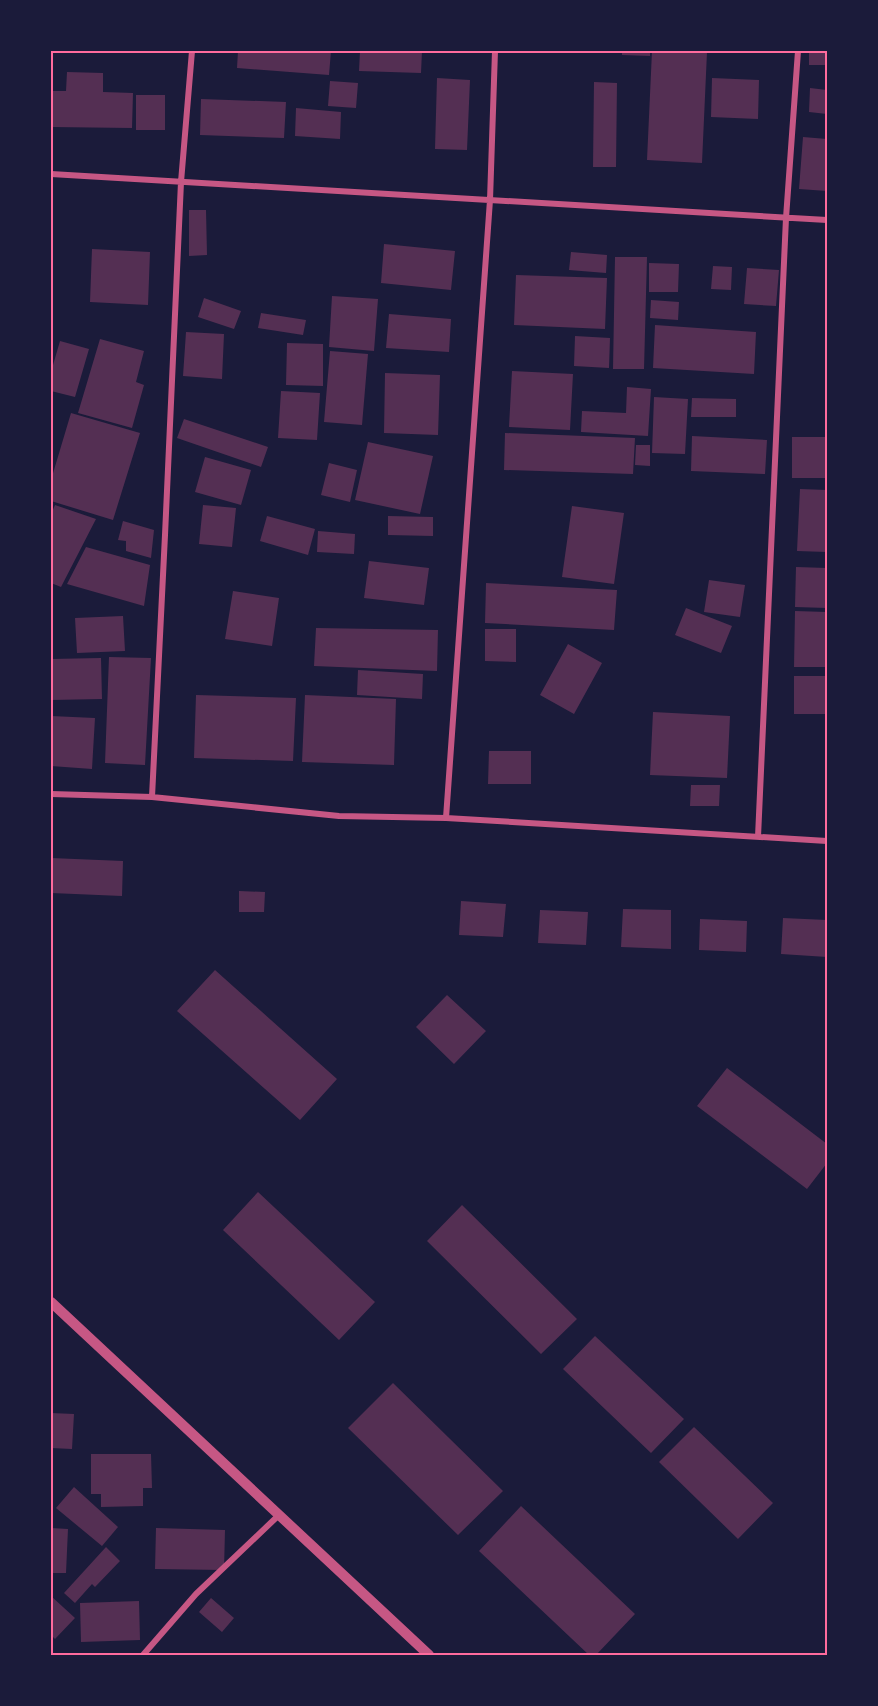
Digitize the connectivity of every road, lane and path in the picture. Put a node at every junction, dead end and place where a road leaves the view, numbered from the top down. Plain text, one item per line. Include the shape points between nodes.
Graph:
1 (192, 51) edge
2 (495, 51) edge
3 (798, 51) edge
4 (51, 174) edge
5 (181, 182) junction
6 (490, 200) junction
7 (786, 218) junction
8 (827, 220) edge
9 (51, 794) edge
10 (152, 797) junction
11 (446, 818) junction
12 (758, 837) junction
13 (827, 841) edge
14 (51, 1302) edge
15 (279, 1515) junction
16 (143, 1655) edge
17 (429, 1655) edge

1 - 5 street
2 - 6 street
3 - 7 street
4 - 5 street
5 - 6 street
5 - 10 street
6 - 7 street
6 - 11 street
7 - 8 street
7 - 12 street
9 - 10 street
10 - 11 street via 339,816
11 - 12 street
12 - 13 street
14 - 15 street
15 - 16 street via 196,1594
15 - 17 street

